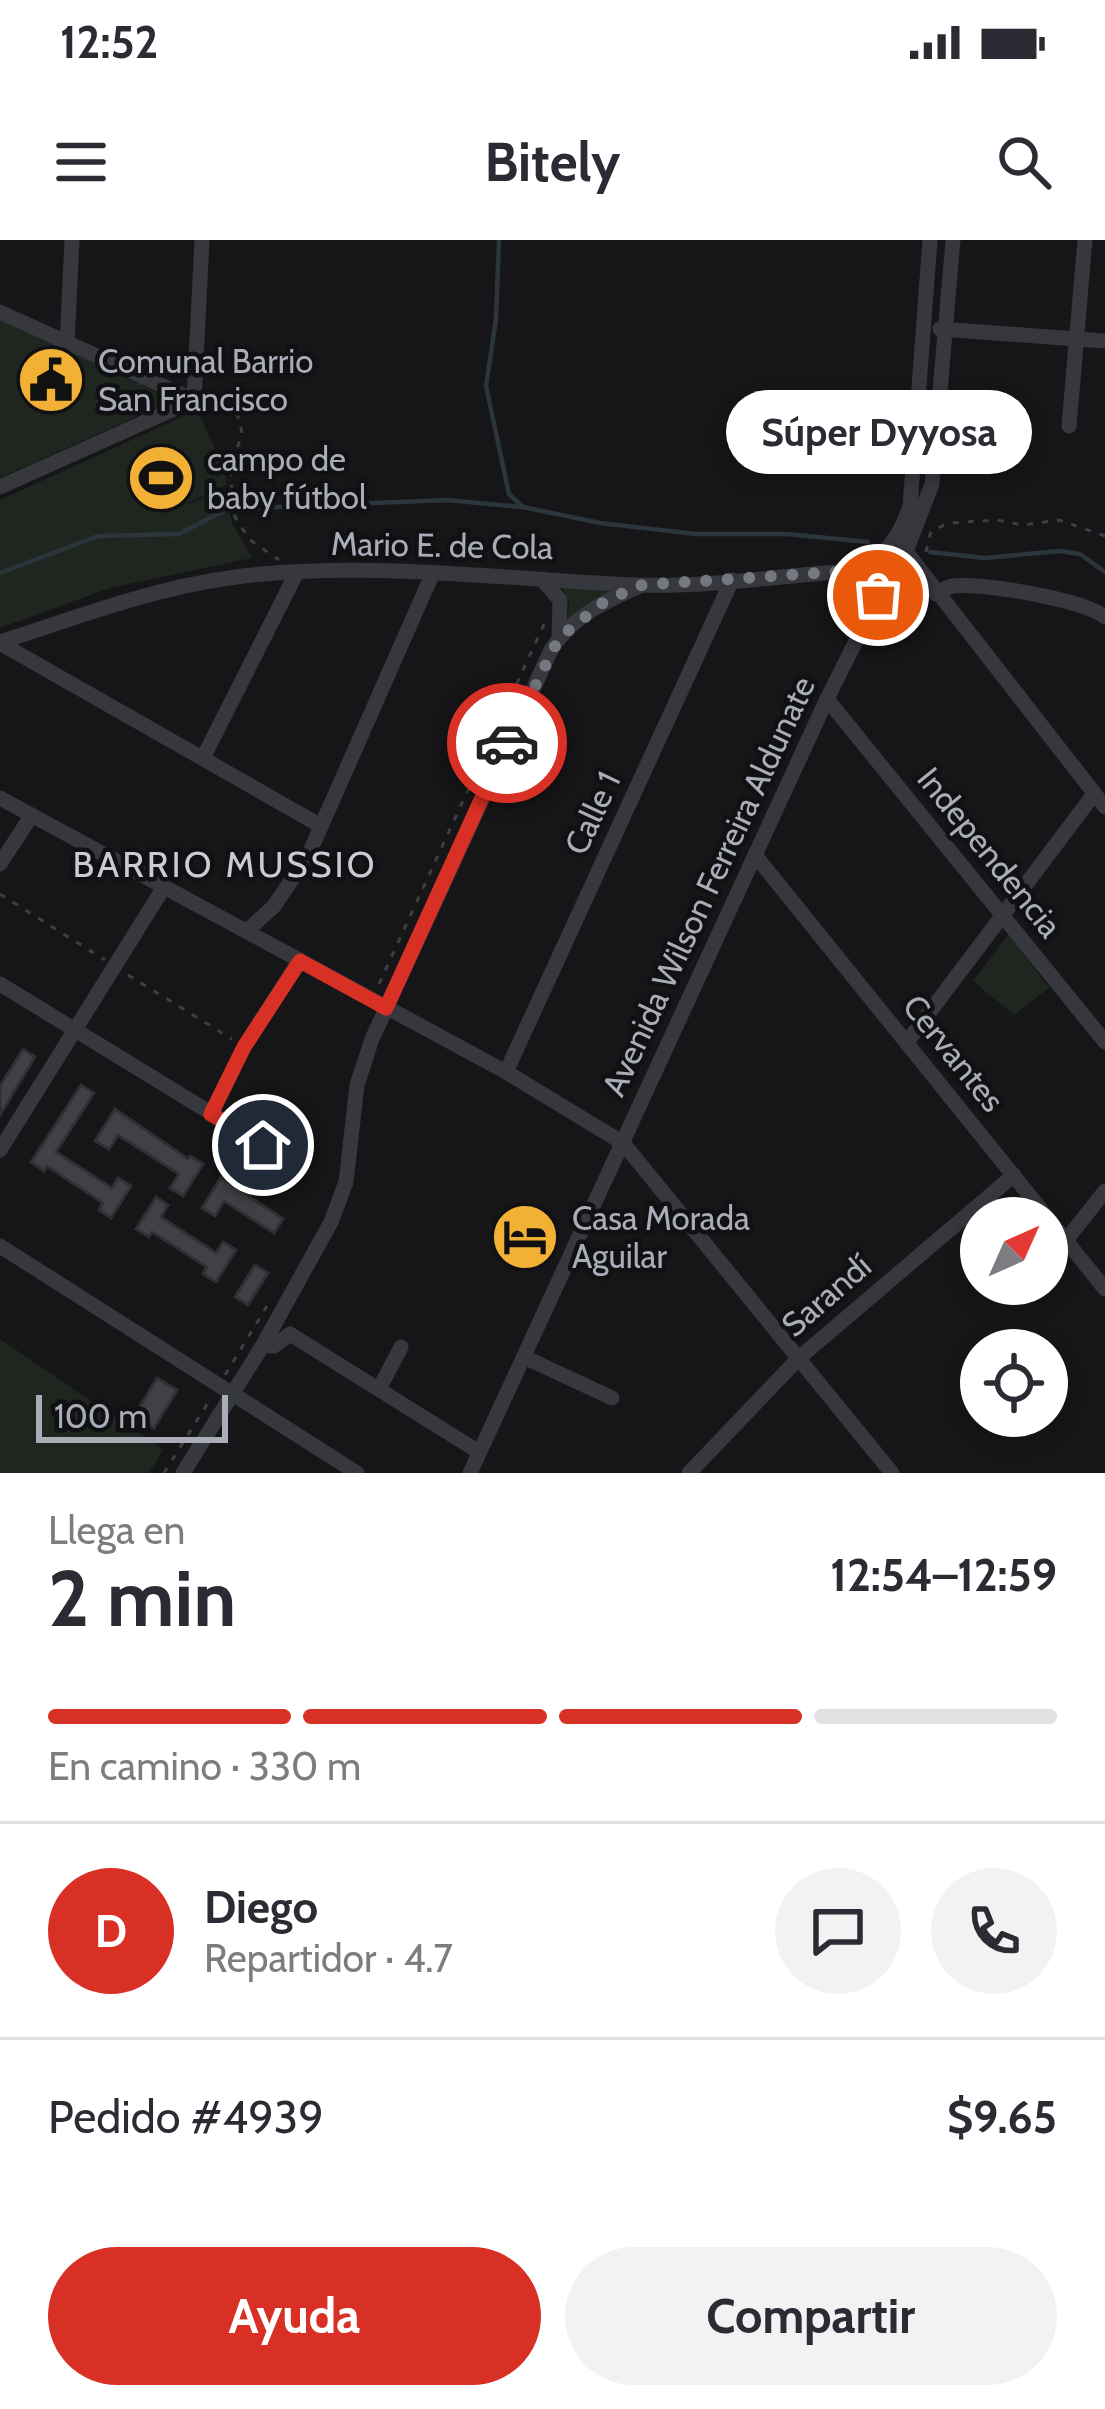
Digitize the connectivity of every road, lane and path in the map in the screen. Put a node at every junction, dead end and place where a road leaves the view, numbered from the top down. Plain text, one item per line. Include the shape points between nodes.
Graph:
1 (72, 240) edge
2 (202, 240) edge
3 (931, 240) edge
4 (953, 240) edge
5 (1085, 240) edge
6 (0, 312) edge
7 (924, 327) junction
8 (946, 330) junction
9 (1077, 339) junction
10 (1105, 341) edge
11 (67, 345) junction
12 (68, 364) dead end
13 (53, 373) dead end
14 (190, 398) junction
15 (1069, 426) dead end
16 (0, 487) edge
17 (918, 520) junction
18 (900, 533) junction
19 (1105, 536) edge
20 (905, 554) junction
21 (925, 560) dead end
22 (849, 571) junction
23 (297, 572) junction
24 (433, 575) junction
25 (542, 579) junction
26 (733, 580) junction
27 (926, 580) junction
28 (642, 585) junction
29 (878, 595) junction
30 (936, 595) junction
31 (1105, 617) edge
32 (559, 638) junction
33 (0, 643) edge
34 (827, 700) junction
35 (203, 758) junction
36 (0, 798) edge
37 (1100, 800) edge
38 (32, 815) junction
39 (321, 826) junction
40 (755, 855) junction
41 (0, 865) edge
42 (164, 887) junction
43 (1003, 914) junction
44 (247, 931) junction
45 (300, 961) junction
46 (0, 984) edge
47 (386, 1008) junction
48 (74, 1031) junction
49 (907, 1042) junction
50 (1105, 1042) edge
51 (506, 1072) junction
52 (211, 1114) junction
53 (623, 1143) junction
54 (263, 1145) dead end
55 (0, 1150) edge
56 (1014, 1175) junction
57 (1105, 1191) edge
58 (1032, 1197) edge
59 (1068, 1237) edge
60 (1068, 1243) edge
61 (0, 1246) edge
62 (1105, 1289) edge
63 (263, 1345) junction
64 (401, 1347) dead end
65 (524, 1357) junction
66 (799, 1358) junction
67 (379, 1389) junction
68 (234, 1394) junction
69 (612, 1398) dead end
70 (479, 1452) junction
71 (183, 1473) edge
72 (357, 1473) edge
73 (470, 1473) edge
74 (689, 1473) edge
75 (892, 1473) edge

1 - 11 street
2 - 14 street
3 - 7 street
4 - 8 street, Avenida Wilson Ferreira Aldunate
5 - 9 street
6 - 11 street
7 - 8 street
7 - 18 street via 910,506
8 - 9 street
8 - 17 street, Avenida Wilson Ferreira Aldunate via 934,466
9 - 10 street
9 - 15 street
11 - 14 street
12 - 13 path
14 - 16 street
14 - 23 path via 236,412 236,517 250,540
17 - 20 street, Avenida Wilson Ferreira Aldunate
17 - 27 street via 917,562
18 - 20 street
18 - 22 street via 868,565
19 - 21 path via 1059,520 950,523 931,531
20 - 27 street
20 - 29 street, Avenida Wilson Ferreira Aldunate
22 - 26 street, Mario E. de Cola
22 - 29 street via 873,581
23 - 24 street, Mario E. de Cola
23 - 33 street, Mario E. de Cola via 148,595
23 - 35 street
24 - 25 street, Mario E. de Cola
24 - 39 street
25 - 28 street, Mario E. de Cola
25 - 32 street via 560,600
26 - 28 street, Mario E. de Cola
26 - 51 street, Calle 1
27 - 30 street
28 - 32 street via 605,601
29 - 34 street, Avenida Wilson Ferreira Aldunate
30 - 31 street via 957,586 1023,594 1087,605
30 - 37 street
32 - 47 street
33 - 35 street
34 - 40 street, Avenida Wilson Ferreira Aldunate
34 - 43 street, Independencia
35 - 39 street
36 - 38 street
37 - 43 street
38 - 41 street
38 - 42 street
39 - 44 street via 297,876
40 - 49 street, Cervantes
40 - 53 street, Avenida Wilson Ferreira Aldunate
42 - 44 street
42 - 48 street
43 - 49 street
43 - 50 street, Independencia
44 - 45 street
45 - 47 street
45 - 52 street
46 - 48 street
47 - 51 street
47 - 63 street via 361,1068 338,1204
48 - 52 street
48 - 55 street
49 - 56 street, Cervantes
51 - 53 street
52 - 54 street
53 - 65 street, Avenida Wilson Ferreira Aldunate
53 - 66 street
56 - 58 street, Cervantes
56 - 66 street, Sarandí
57 - 59 street
60 - 62 street, Cervantes
61 - 68 street
63 - 67 street via 290,1334
63 - 68 street
64 - 67 street
65 - 69 street
65 - 70 street, Avenida Wilson Ferreira Aldunate
66 - 74 street, Sarandí
66 - 75 street
67 - 70 street
68 - 71 street
68 - 72 street
70 - 73 street, Avenida Wilson Ferreira Aldunate

